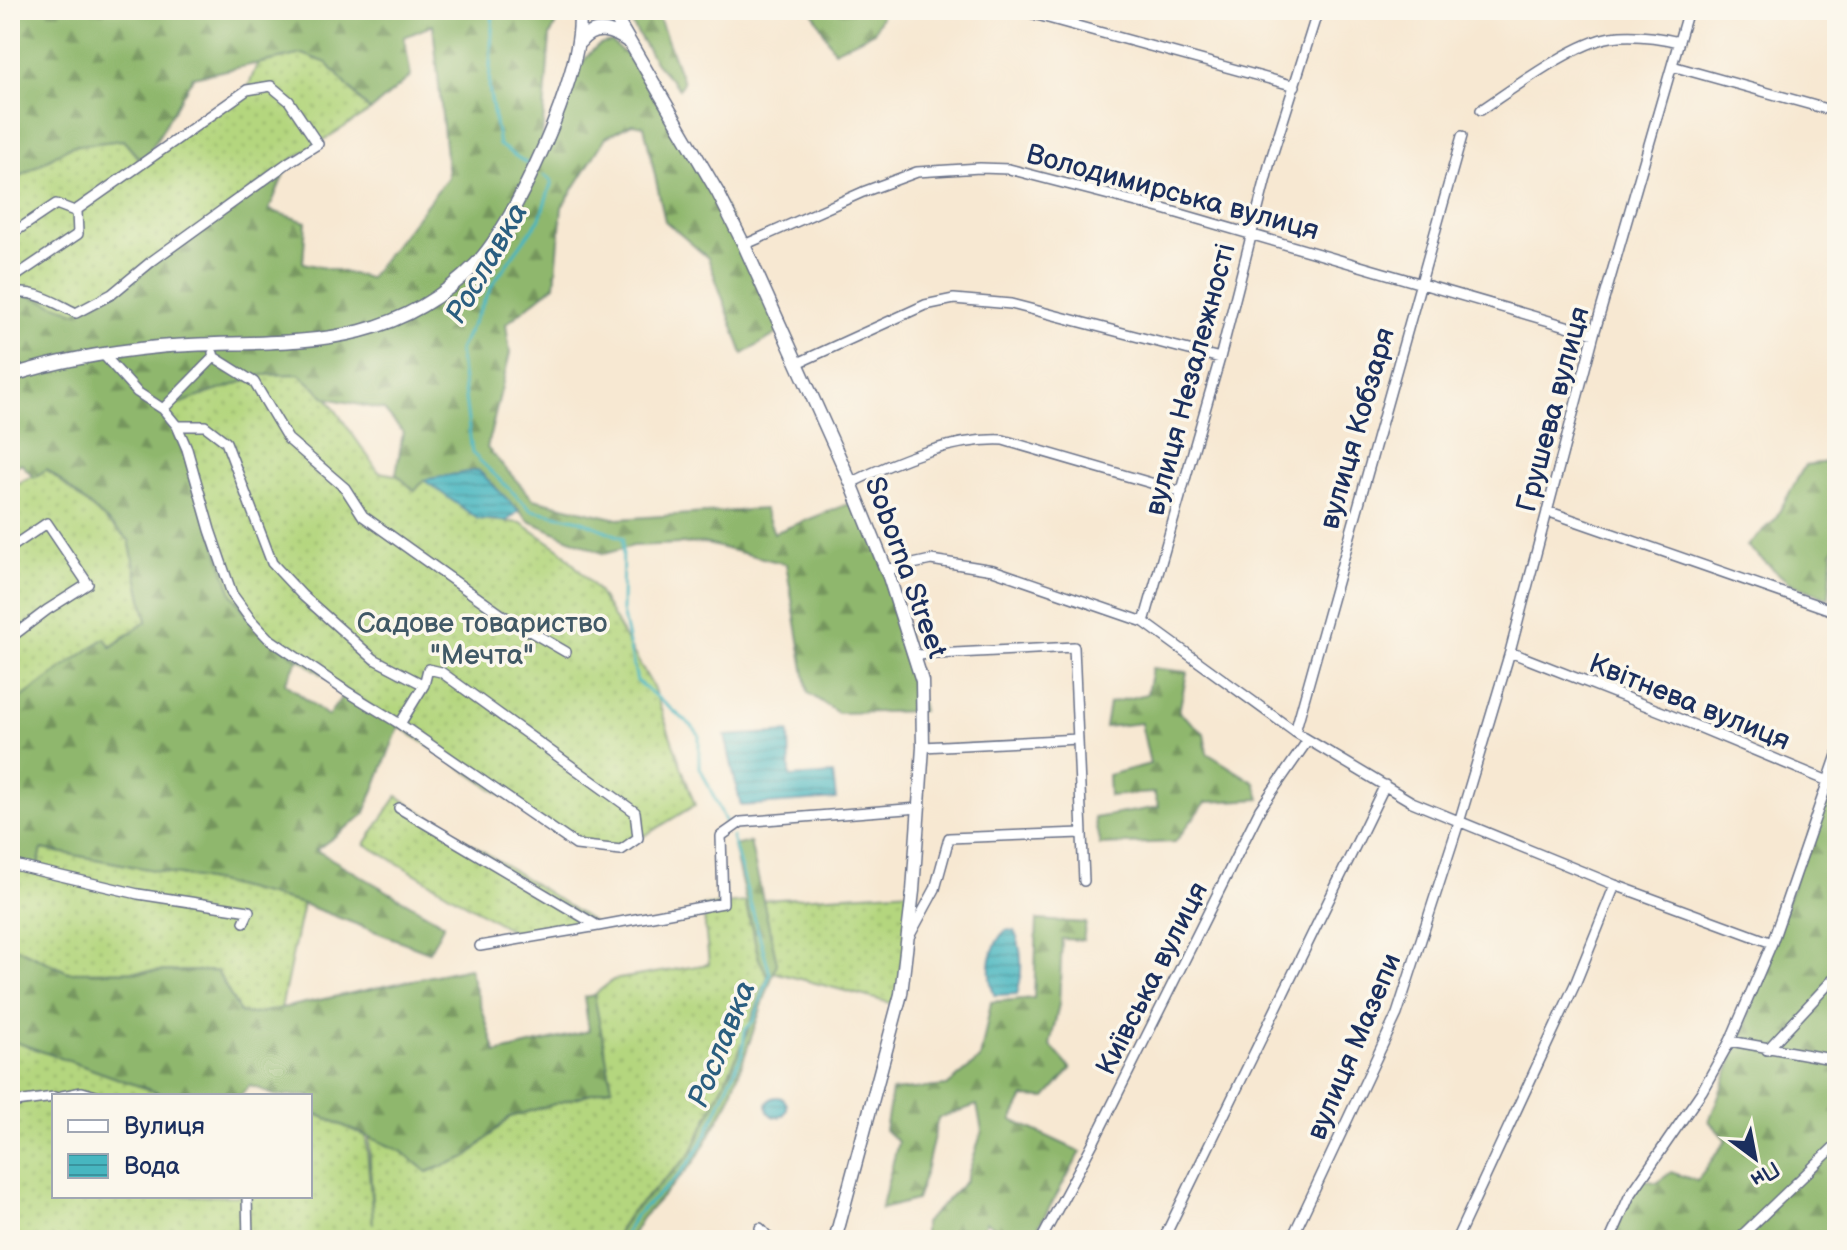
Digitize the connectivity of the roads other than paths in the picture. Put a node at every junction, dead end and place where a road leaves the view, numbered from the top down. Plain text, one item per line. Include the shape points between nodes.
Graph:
1 (579, 10) edge
2 (611, 10) edge
3 (1019, 10) edge
4 (1318, 10) edge
5 (1688, 10) edge
6 (580, 42) junction
7 (1679, 42) junction
8 (634, 47) junction
9 (1672, 66) junction
10 (1295, 86) junction
11 (1481, 110) dead end
12 (1837, 112) edge
13 (1462, 136) dead end
14 (75, 211) junction
15 (10, 235) edge
16 (1252, 236) junction
17 (744, 245) junction
18 (10, 280) edge
19 (1420, 282) junction
20 (10, 296) edge
21 (1594, 334) junction
22 (213, 351) junction
23 (102, 353) junction
24 (1220, 358) junction
25 (798, 363) junction
26 (10, 376) edge
27 (163, 409) junction
28 (177, 426) junction
29 (851, 483) junction
30 (1182, 492) junction
31 (1547, 511) junction
32 (10, 548) edge
33 (886, 570) junction
34 (1837, 612) edge
35 (1144, 622) junction
36 (10, 638) edge
37 (566, 652) dead end
38 (1510, 652) junction
39 (916, 655) junction
40 (424, 685) junction
41 (400, 724) junction
42 (1295, 732) junction
43 (1078, 739) junction
44 (1308, 740) junction
45 (923, 747) junction
46 (1837, 755) edge
47 (1828, 781) junction
48 (1385, 785) junction
49 (399, 808) dead end
50 (919, 808) junction
51 (1460, 819) junction
52 (1082, 833) junction
53 (10, 864) edge
54 (1084, 881) dead end
55 (1615, 885) junction
56 (244, 922) dead end
57 (598, 926) junction
58 (909, 938) junction
59 (1772, 943) junction
60 (480, 946) dead end
61 (1837, 975) edge
62 (1730, 1041) junction
63 (1767, 1050) junction
64 (1837, 1060) edge
65 (52, 1097) edge
66 (10, 1099) edge
67 (1837, 1144) edge
68 (247, 1198) edge
69 (760, 1228) dead end
70 (248, 1240) edge
71 (771, 1240) edge
72 (835, 1240) edge
73 (1041, 1240) edge
74 (1163, 1240) edge
75 (1291, 1240) edge
76 (1456, 1240) edge
77 (1610, 1240) edge
78 (1737, 1240) edge

1 - 6 street
2 - 8 street, Soborna Street
3 - 10 street
4 - 10 street, вулиця Незалежності
5 - 7 street, Грушева вулиця
6 - 8 street via 600,29 618,34
6 - 22 street via 518,201 478,262 445,292 407,314 326,340
7 - 9 street, Грушева вулиця
7 - 11 street via 1628,36 1595,42
8 - 17 street, Soborna Street
9 - 12 street
9 - 21 street, Грушева вулиця
10 - 16 street, вулиця Незалежності
13 - 19 street, вулиця Кобзаря
14 - 15 street via 56,204
14 - 18 street via 78,234
14 - 20 street via 247,90 271,86 289,101 318,144 112,294 76,313 37,296
16 - 17 street, Володимирська вулиця via 1047,178 980,168 917,172
16 - 19 street, Володимирська вулиця
16 - 24 street, вулиця Незалежності
17 - 25 street, Soborna Street
19 - 21 street, Володимирська вулиця
19 - 42 street, вулиця Кобзаря
21 - 31 street, Грушева вулиця
22 - 23 street via 161,347
22 - 27 street
22 - 37 street via 254,382 288,439 345,488 363,516 502,615
23 - 26 street
23 - 27 street via 137,392
24 - 25 street via 1011,304 954,299 925,305
24 - 30 street, вулиця Незалежності
25 - 29 street, Soborna Street
27 - 28 street
28 - 40 street via 205,426 226,442 272,563 302,595 374,659
28 - 41 street via 232,594 251,620 298,660
29 - 30 street via 883,467 974,439 1003,440
29 - 33 street, Soborna Street
30 - 35 street, вулиця Незалежності
31 - 34 street
31 - 38 street, Грушева вулиця
32 - 36 street via 47,523 88,584
33 - 35 street via 931,560 981,567
33 - 39 street, Soborna Street
35 - 42 street
38 - 47 street, Квітнева вулиця
38 - 51 street, Грушева вулиця
39 - 43 street via 1074,647
39 - 45 street, Soborna Street via 922,681
40 - 41 street
40 - 41 street via 428,669 441,672 635,812 638,838 621,850 576,845
42 - 44 street
43 - 45 street
43 - 52 street
44 - 48 street
44 - 73 street, Київська вулиця via 1260,809
45 - 50 street, Soborna Street
46 - 47 street
47 - 59 street
48 - 51 street via 1427,809
48 - 74 street
49 - 57 street
50 - 57 street via 741,822 721,836 723,903
50 - 58 street, Soborna Street
51 - 55 street
51 - 75 street, вулиця Мазепи via 1397,1014
52 - 54 street
52 - 58 street via 949,838 935,889
53 - 56 street via 138,894 249,911
55 - 59 street
55 - 76 street via 1576,982
57 - 60 street
58 - 72 street, Soborna Street via 901,994
59 - 62 street
61 - 63 street
62 - 63 street
62 - 77 street via 1629,1197
63 - 64 street
65 - 66 street
67 - 78 street
68 - 70 street
69 - 71 street

